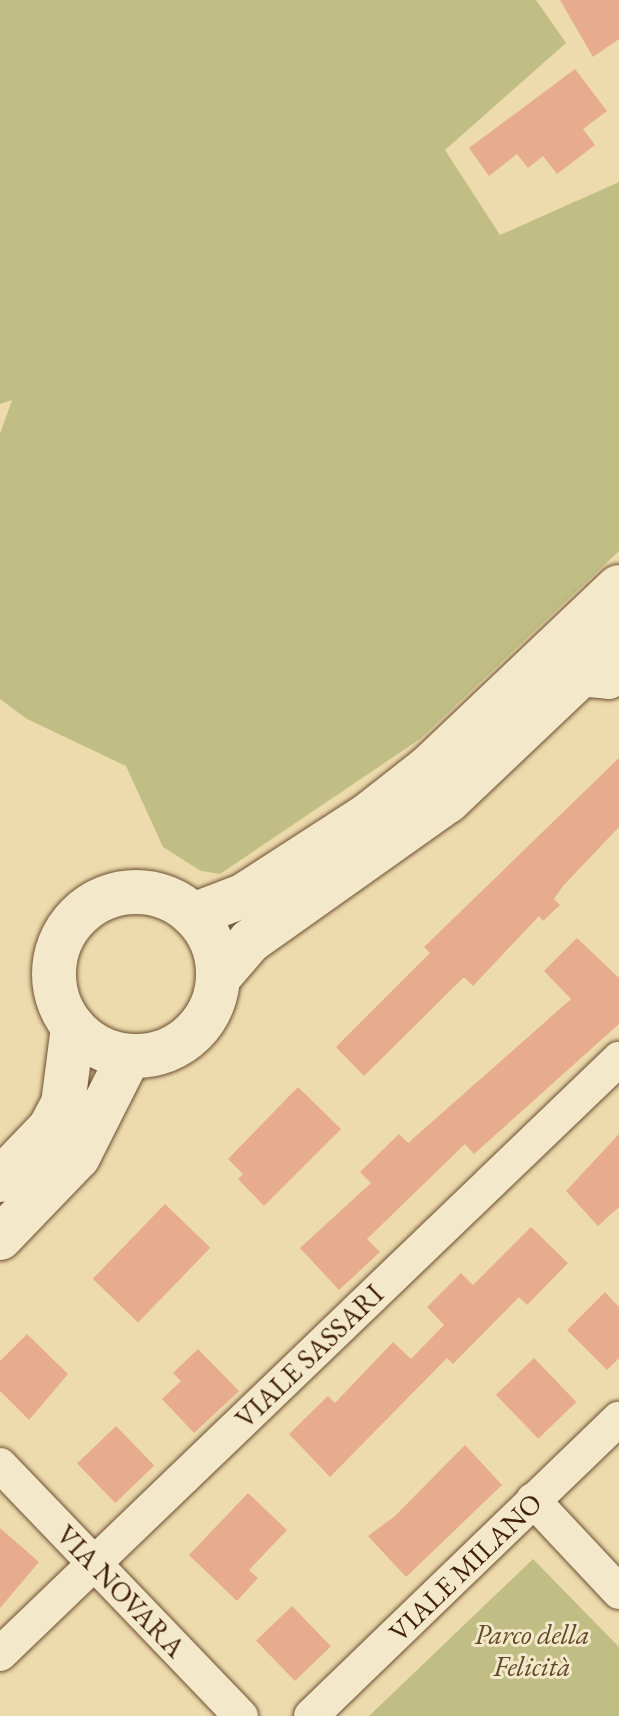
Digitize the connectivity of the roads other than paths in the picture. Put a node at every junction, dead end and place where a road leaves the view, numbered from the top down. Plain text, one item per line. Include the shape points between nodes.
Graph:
1 (619, 587) edge
2 (619, 639) edge
3 (619, 673) edge
4 (577, 679) junction
5 (193, 915) junction
6 (218, 978) junction
7 (73, 1027) junction
8 (129, 1056) junction
9 (619, 1059) edge
10 (0, 1180) edge
11 (0, 1238) edge
12 (619, 1419) edge
13 (0, 1465) edge
14 (533, 1500) junction
15 (94, 1563) junction
16 (619, 1592) edge
17 (0, 1654) edge
18 (241, 1716) edge
19 (311, 1716) edge

1 - 5 main road via 428,768 368,815 243,896
2 - 4 main road
3 - 4 street via 609,682
4 - 6 main road via 448,801 250,941
5 - 6 main road via 216,955
5 - 7 main road via 171,900 141,892 107,898 77,917 58,949 54,970 62,1010
6 - 8 main road via 210,1010 190,1036 162,1052
7 - 8 main road via 98,1047
7 - 10 main road via 63,1104 50,1128
8 - 11 main road via 78,1157
9 - 15 street, VIALE SASSARI
12 - 14 street, VIALE MILANO
13 - 15 street, VIA NOVARA
14 - 16 street
14 - 19 street, VIALE MILANO
15 - 17 street, VIALE SASSARI
15 - 18 street, VIA NOVARA

